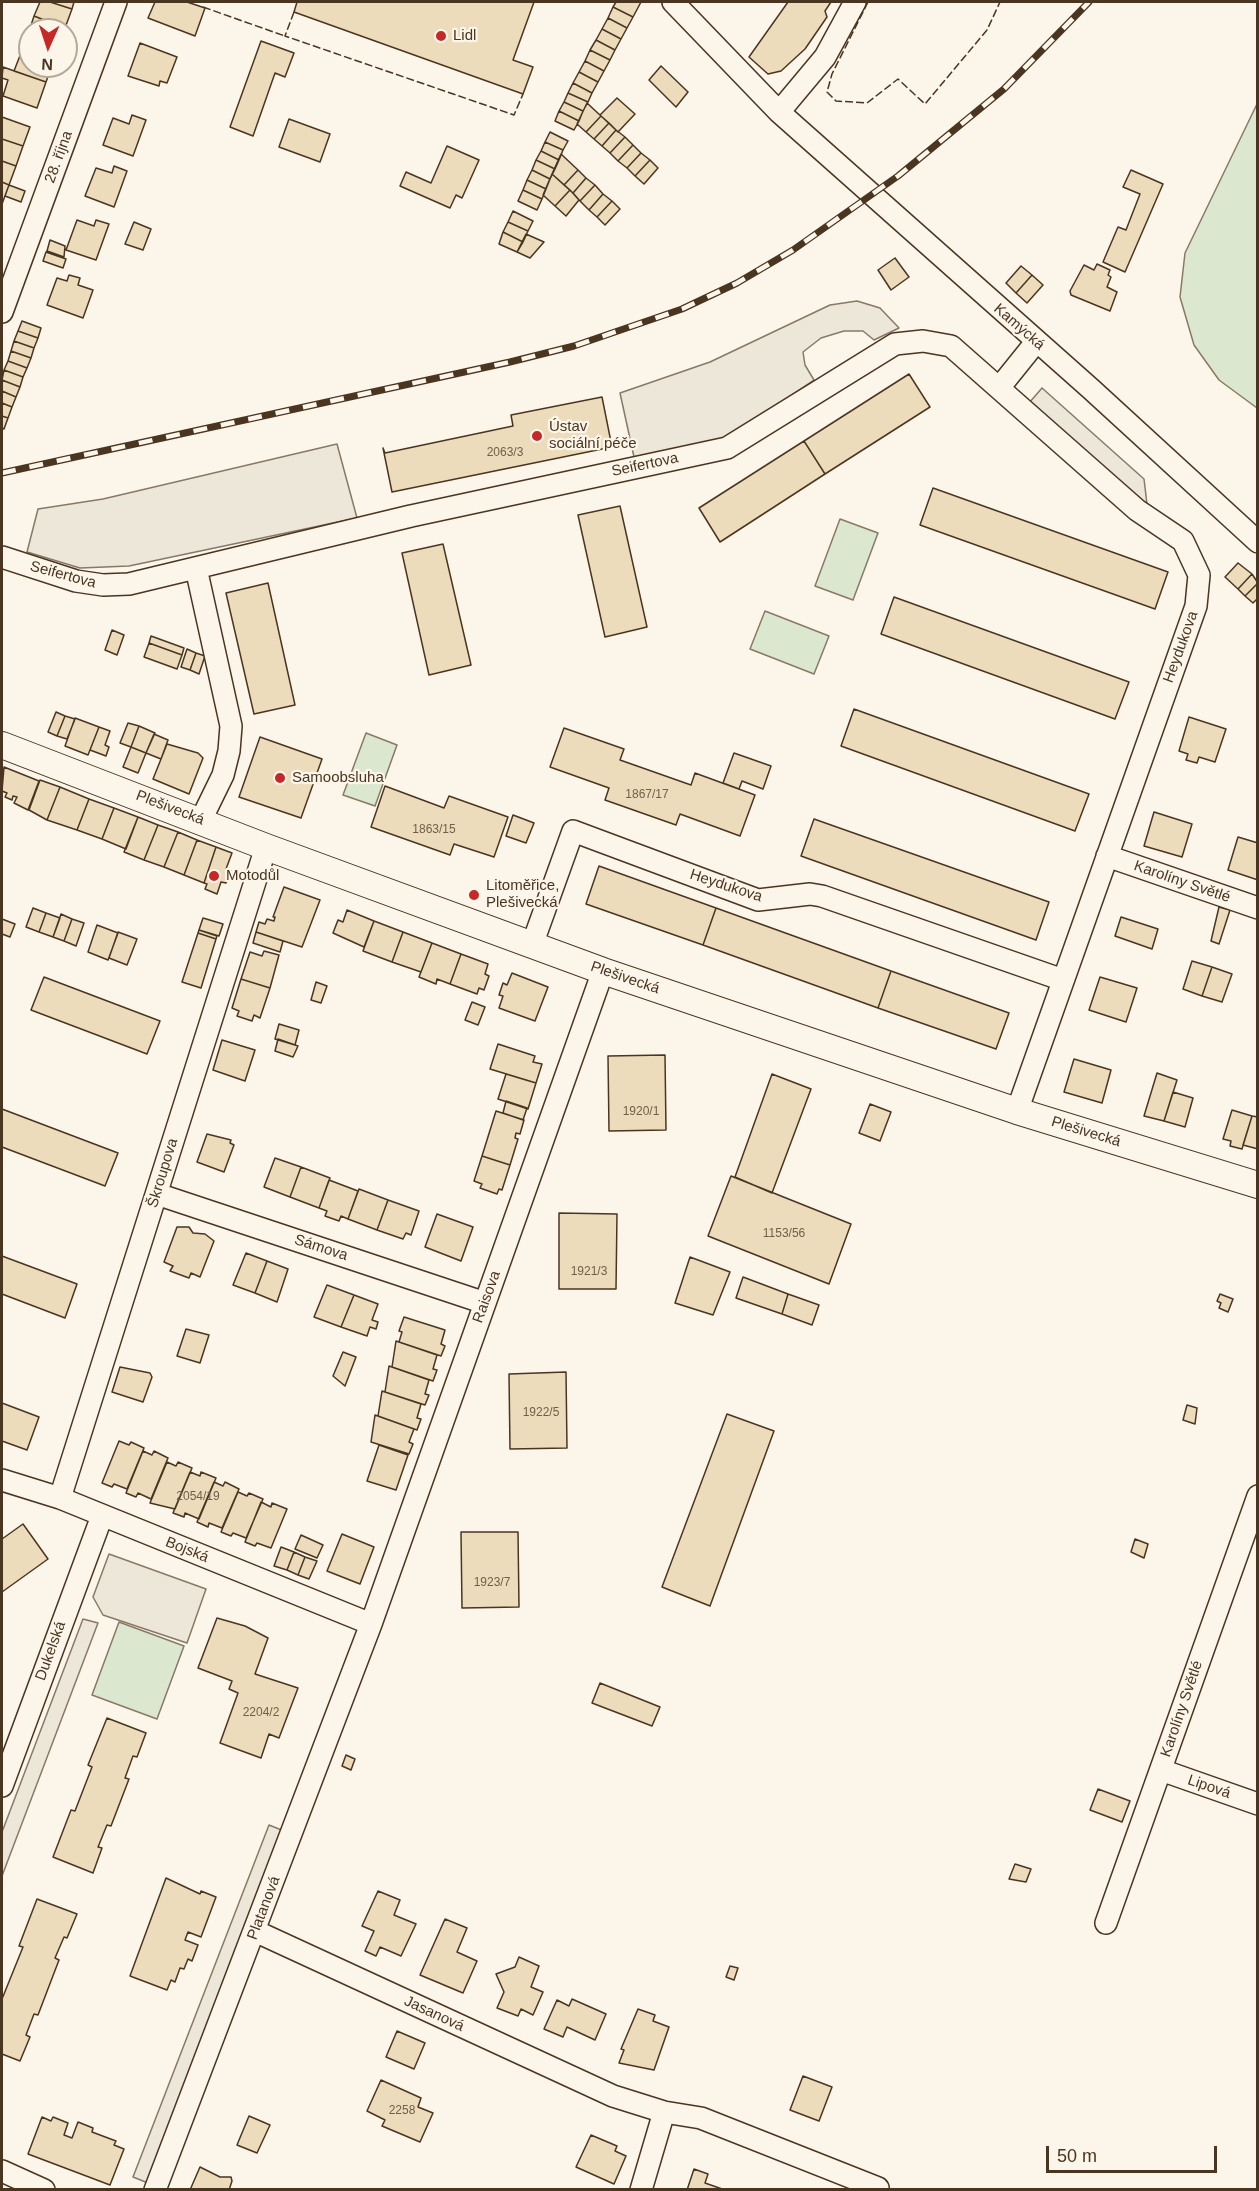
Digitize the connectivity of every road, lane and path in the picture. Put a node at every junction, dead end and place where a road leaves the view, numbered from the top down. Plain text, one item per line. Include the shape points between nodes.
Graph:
1 (116, 2) edge
2 (673, 2) edge
3 (855, 2) edge
4 (779, 112) junction
5 (4, 299) edge
6 (1036, 342) junction
7 (999, 388) junction
8 (1257, 542) edge
9 (2, 557) edge
10 (196, 568) junction
11 (2, 745) edge
12 (201, 820) junction
13 (266, 847) junction
14 (1107, 856) junction
15 (1257, 908) edge
16 (532, 945) junction
17 (603, 971) junction
18 (1063, 980) junction
19 (1017, 1111) junction
20 (1257, 1185) edge
21 (157, 1194) junction
22 (484, 1303) junction
23 (2, 1480) edge
24 (1257, 1496) edge
25 (60, 1498) junction
26 (102, 1516) junction
27 (371, 1624) junction
28 (1161, 1770) junction
29 (2, 1786) edge
30 (1257, 1804) edge
31 (1106, 1923) dead end
32 (255, 1931) junction
33 (664, 2112) junction
34 (2, 2171) edge
35 (878, 2188) edge
36 (44, 2190) edge
37 (155, 2190) edge
38 (641, 2190) edge

1 - 5 street, 28. října
2 - 4 street, Kamýcká
3 - 4 street via 825,57
4 - 6 street, Kamýcká
6 - 7 street
6 - 8 street, Kamýcká
7 - 10 street, Seifertova via 951,345 923,341 895,344 727,448 411,516
7 - 14 street, Heydukova via 1137,510 1184,542 1199,575 1196,606
9 - 10 street, Seifertova via 76,581 103,585 129,584
10 - 12 street via 231,726 223,776
11 - 12 street, Plešivecká
12 - 13 street, Plešivecká
13 - 16 street, Plešivecká
13 - 21 street, Škroupova
14 - 15 street, Karolíny Světlé
14 - 18 street, Heydukova
16 - 17 street, Plešivecká
16 - 18 street, Heydukova via 573,831 758,900 822,896
17 - 19 street, Plešivecká
17 - 22 street, Raisova
18 - 19 street, Heydukova
19 - 20 street, Plešivecká
21 - 22 street, Sámova
21 - 25 street, Škroupova
22 - 27 street, Raisova
23 - 25 street, Bojská
24 - 28 street, Karolíny Světlé
25 - 26 street, Bojská
26 - 27 street, Bojská
26 - 29 street, Dukelská
27 - 32 street, Platanová
28 - 30 street, Lipová
28 - 31 street, Karolíny Světlé
32 - 33 street, Jasanová via 613,2096
32 - 37 street, Platanová
33 - 35 street, Jasanová via 701,2118
33 - 38 street
34 - 36 street

